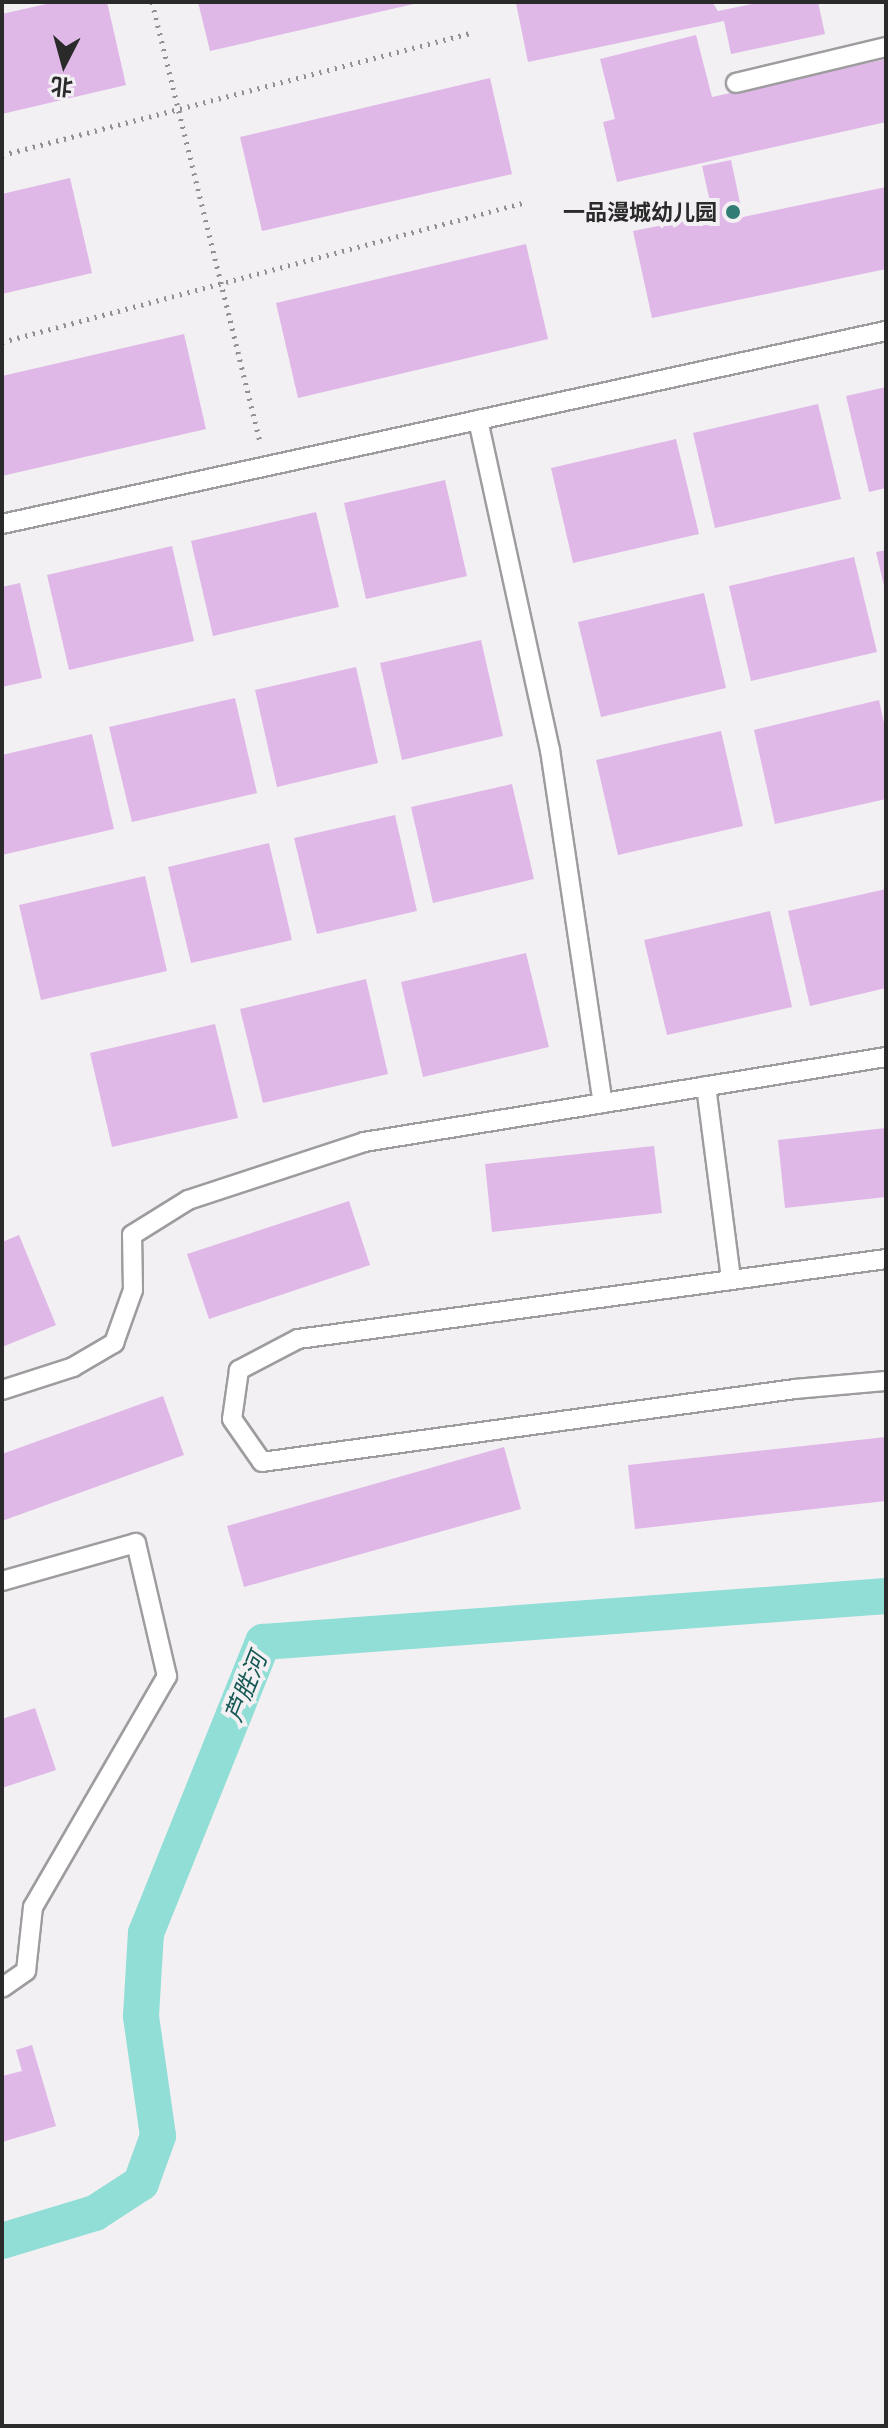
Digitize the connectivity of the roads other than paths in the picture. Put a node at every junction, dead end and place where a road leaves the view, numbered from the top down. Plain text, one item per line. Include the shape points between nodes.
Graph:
1 (886, 47) edge
2 (736, 83) dead end
3 (886, 331) edge
4 (478, 420) junction
5 (2, 524) edge
6 (886, 1057) edge
7 (706, 1086) junction
8 (603, 1103) junction
9 (886, 1259) edge
10 (731, 1278) junction
11 (886, 1381) edge
12 (2, 1390) edge
13 (2, 1581) edge
14 (2, 1988) edge

1 - 2 lane
3 - 4 lane
4 - 5 lane
4 - 8 lane via 550,750
6 - 7 lane
7 - 8 lane
7 - 10 lane
8 - 12 lane via 364,1142 188,1200 132,1235 133,1290 114,1343 73,1367
9 - 10 lane
10 - 11 lane via 298,1339 239,1370 232,1419 262,1462
13 - 14 lane via 136,1543 167,1676 33,1907 26,1971

